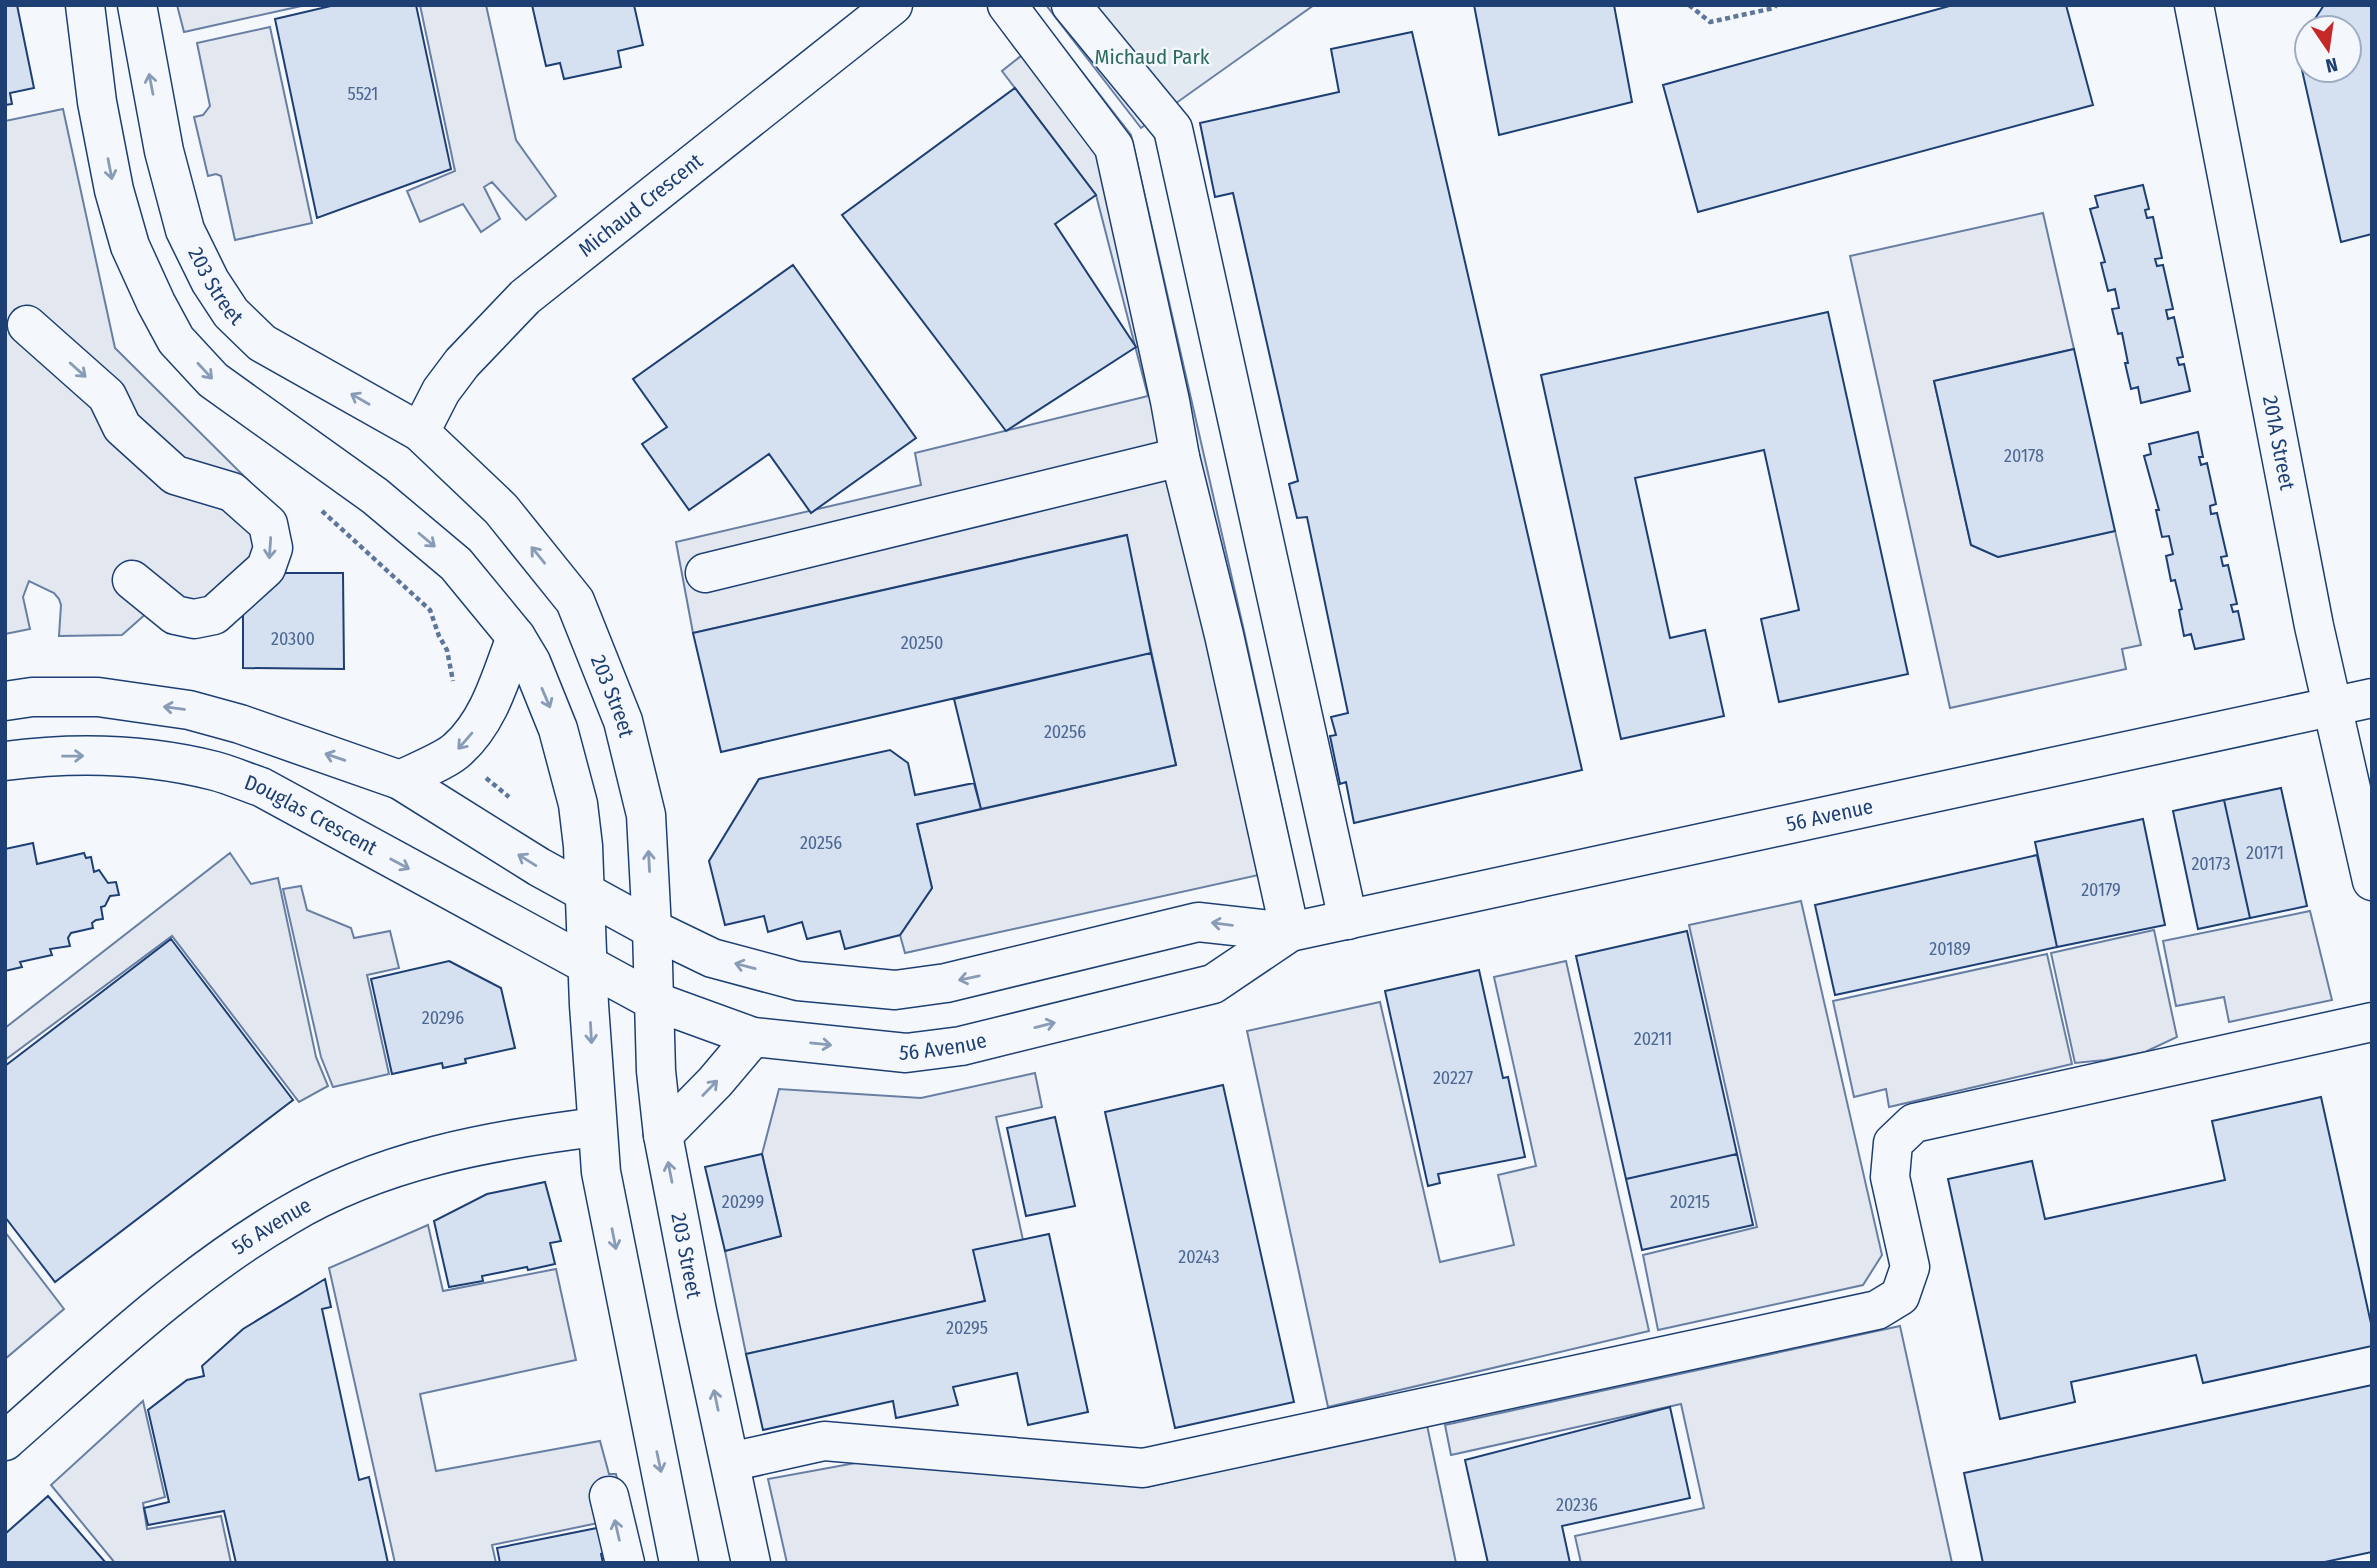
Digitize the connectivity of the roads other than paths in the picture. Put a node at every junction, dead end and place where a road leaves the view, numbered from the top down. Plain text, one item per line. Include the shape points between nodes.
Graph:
1 (85, 5) edge
2 (137, 5) edge
3 (893, 5) edge
4 (1007, 5) edge
5 (1071, 5) edge
6 (2194, 5) edge
7 (97, 102) junction
8 (164, 151) junction
9 (27, 325) dead end
10 (420, 432) junction
11 (1180, 457) junction
12 (705, 573) dead end
13 (132, 580) dead end
14 (516, 637) junction
15 (2372, 698) edge
16 (5, 701) edge
17 (2333, 706) junction
18 (5, 761) edge
19 (400, 780) junction
20 (2368, 843) edge
21 (2372, 881) edge
22 (585, 894) junction
23 (1348, 920) junction
24 (652, 929) junction
25 (1290, 932) junction
26 (589, 965) junction
27 (654, 1001) junction
28 (2372, 1022) edge
29 (753, 1037) junction
30 (597, 1127) junction
31 (663, 1135) junction
32 (5, 1441) edge
33 (730, 1462) junction
34 (609, 1496) dead end
35 (625, 1563) edge
36 (679, 1563) edge
37 (751, 1563) edge

1 - 7 main road
8 -> 2 main road, 203 Street
3 - 10 main road, Michaud Crescent via 525,297 462,363
4 - 11 main road via 1115,147
5 - 23 main road via 1173,129
6 - 17 main road, 201A Street
7 - 8 main road via 115,107 138,123
7 -> 14 main road via 130,246 176,340 213,380 374,496 456,564
10 -> 8 main road, 203 Street via 262,343 231,313 185,230
9 -> 13 main road via 107,396 122,427 175,475 232,492 268,524 273,548 266,568 214,615 194,619 175,615
24 -> 10 main road, 203 Street via 646,815 623,721 575,601 501,509
11 - 12 main road
11 - 25 main road
14 -> 19 main road via 479,726 457,751
14 -> 22 main road via 558,729 578,804
15 - 17 main road, 56 Avenue
19 -> 16 main road via 189,709 98,698
17 - 20 main road, 201A Street
17 - 23 main road, 56 Avenue
18 -> 26 main road, Douglas Crescent via 92,756 172,762 217,771 261,787
22 -> 19 main road
20 - 21 main road, 201A Street
22 - 24 main road, 56 Avenue
22 - 26 main road
23 - 25 main road, 56 Avenue
25 -> 24 main road, 56 Avenue via 1198,922 946,984 895,990 798,981 712,958
24 - 27 main road, 203 Street
29 -> 25 main road, 56 Avenue via 906,1052 961,1046 1213,984
26 - 27 main road, 56 Avenue
26 -> 30 main road
27 - 29 main road, 56 Avenue
27 - 31 main road, 203 Street
28 - 33 main road via 1914,1123 1893,1143 1890,1177 1910,1267 1900,1296 1877,1310 1143,1468 824,1441
31 -> 29 main road
30 - 32 main road, 56 Avenue via 497,1141 411,1163 288,1215 158,1308
30 -> 36 main road via 604,1185
33 -> 31 main road, 203 Street
33 - 37 main road, 203 Street
35 -> 34 main road

